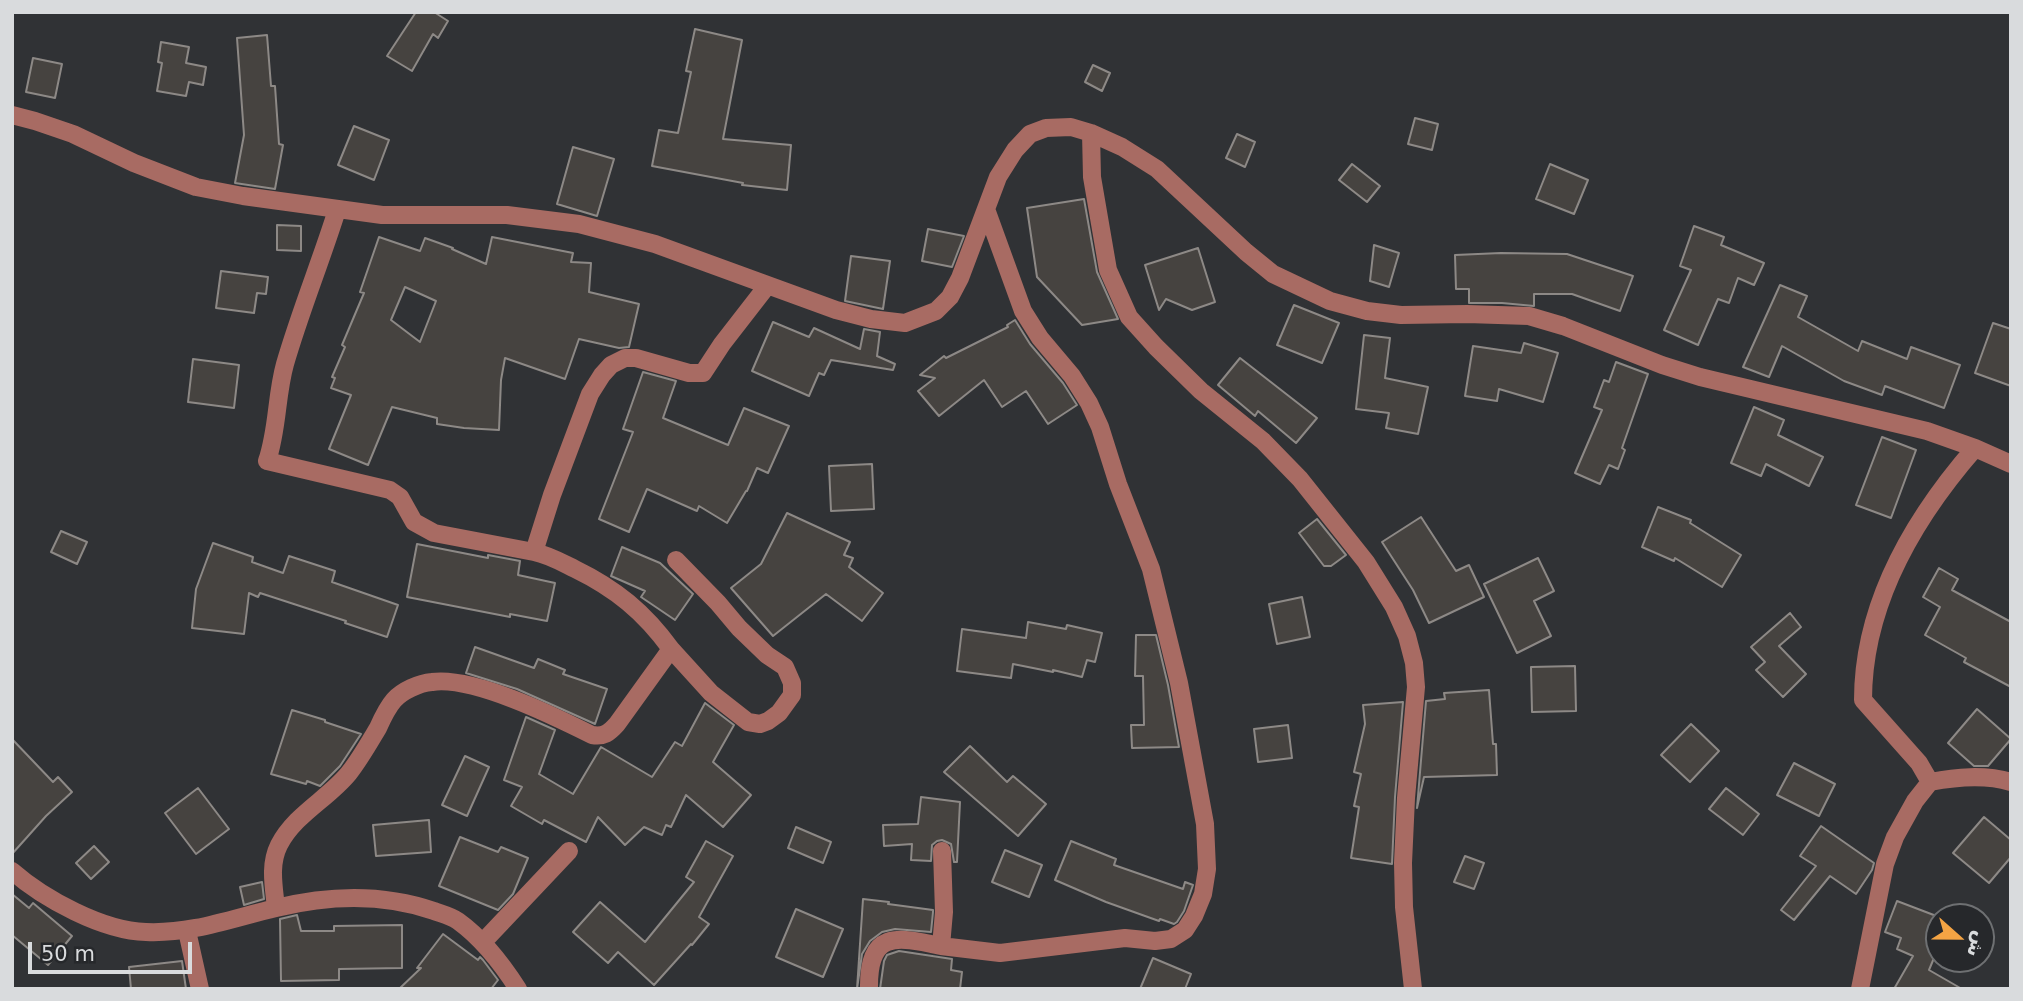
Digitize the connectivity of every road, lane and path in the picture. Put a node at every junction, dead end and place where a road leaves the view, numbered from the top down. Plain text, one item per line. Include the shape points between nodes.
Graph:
1 (12, 116) edge
2 (1091, 133) junction
3 (986, 209) junction
4 (337, 210) junction
5 (767, 286) junction
6 (1975, 448) junction
7 (2011, 464) edge
8 (534, 552) junction
9 (676, 560) dead end
10 (671, 649) junction
11 (1930, 782) junction
12 (2011, 782) edge
13 (569, 851) dead end
14 (942, 851) dead end
15 (12, 871) edge
16 (276, 908) junction
17 (187, 931) junction
18 (483, 942) junction
19 (941, 946) junction
20 (200, 989) edge
21 (518, 989) edge
22 (869, 989) edge
23 (1413, 989) edge
24 (1860, 989) edge

1 - 4 street via 73,134 196,187
2 - 3 street via 1071,127 1030,134 998,177
2 - 6 street via 1157,169 1273,274 1330,301 1401,315 1529,316 1700,377 1927,431
2 - 23 street via 1092,177 1108,270 1129,317 1201,391 1263,441 1300,479 1366,562 1407,636 1416,687 1403,863
3 - 5 street via 950,297 936,311 905,323 871,320
3 - 19 street via 1023,311 1089,402 1151,569 1179,683 1205,824 1207,869 1194,916 1185,930 1171,939 1116,939 1000,953
4 - 5 street via 382,215 507,215 579,224 655,244
4 - 8 street via 285,366 267,461 390,490 400,497 414,522 434,533
5 - 8 street via 704,373 636,358 618,360 602,375 590,394
6 - 7 street
6 - 11 street via 1928,507 1887,583 1863,672 1863,700
8 - 10 street via 596,579 655,626
9 - 10 street via 739,628 785,667 792,695 768,721 748,722 711,693
10 - 16 street via 617,724 599,736 542,711 450,682 431,682 394,699 348,774 279,845 273,878
11 - 12 street via 1953,778
11 - 24 street via 1895,837 1885,864
13 - 18 street
14 - 19 street
15 - 17 street via 58,902 119,929
16 - 17 street
16 - 18 street via 338,897 411,903 456,919
17 - 20 street
18 - 21 street
19 - 22 street via 903,939 879,946 869,968

